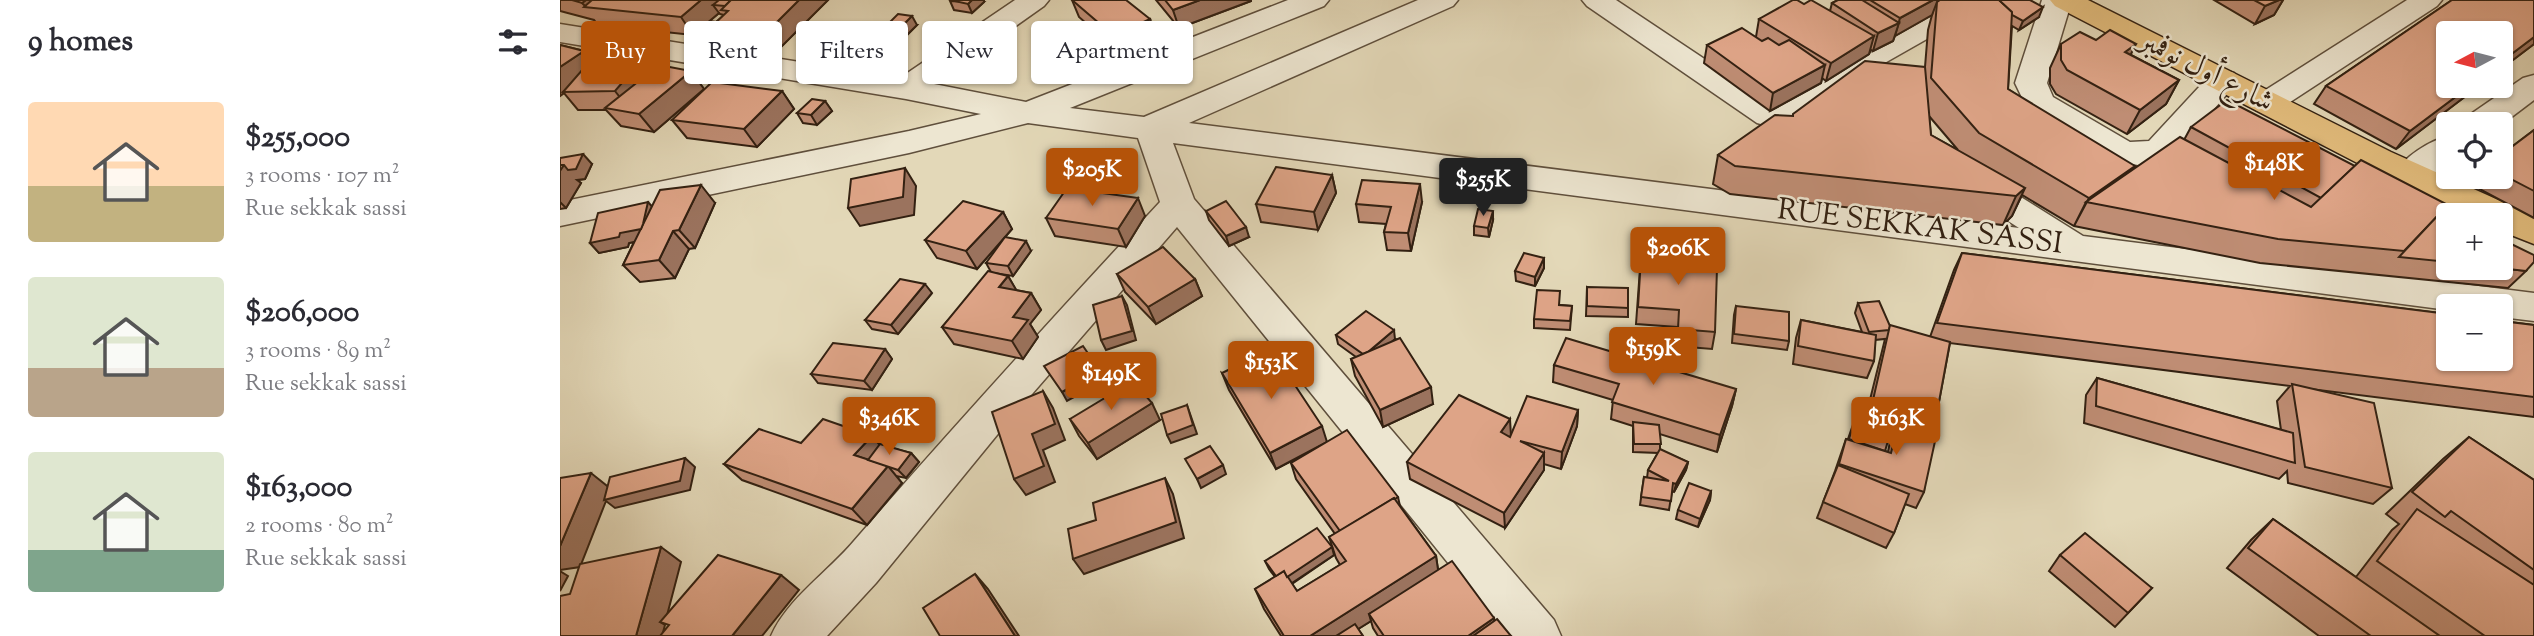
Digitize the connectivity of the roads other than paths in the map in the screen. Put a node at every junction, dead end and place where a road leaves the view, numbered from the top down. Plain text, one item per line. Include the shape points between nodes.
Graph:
1 (1034, 0) edge
2 (1314, 0) edge
3 (1443, 0) edge
4 (1597, 0) edge
5 (1975, 0) edge
6 (2057, 0) edge
7 (2064, 0) edge
8 (2427, 0) edge
9 (560, 33) edge
10 (1908, 38) junction
11 (1914, 72) edge
12 (2223, 80) junction
13 (2534, 85) edge
14 (905, 89) junction
15 (2267, 103) junction
16 (2497, 112) edge
17 (1028, 113) junction
18 (1151, 127) junction
19 (2436, 156) edge
20 (1951, 164) edge
21 (2411, 174) junction
22 (2472, 203) edge
23 (1178, 204) junction
24 (560, 214) edge
25 (2513, 222) edge
26 (2534, 231) edge
27 (2080, 249) junction
28 (2534, 307) edge
29 (795, 636) edge
30 (1537, 636) edge

1 - 14 street
2 - 17 street
3 - 18 street
4 - 10 street via 1768,116
5 - 10 street
6 - 12 street via 2031,83 2039,103 2122,152 2159,151
7 - 12 main road, شارع أول نوفمبر
8 - 15 street
9 - 14 street, RUE SEKKAK SASSI
10 - 11 street
12 - 15 main road, شارع أول نوفمبر
13 - 16 street
14 - 17 street, RUE SEKKAK SASSI
15 - 21 main road, شارع أول نوفمبر
17 - 18 street, RUE SEKKAK SASSI
17 - 24 street
18 - 23 street
18 - 27 street, RUE SEKKAK SASSI
19 - 21 street
20 - 27 street via 1957,173
21 - 22 main road, شارع أول نوفمبر
23 - 29 street via 991,412 860,569
23 - 30 street
25 - 26 main road, شارع أول نوفمبر
27 - 28 street, RUE SEKKAK SASSI

